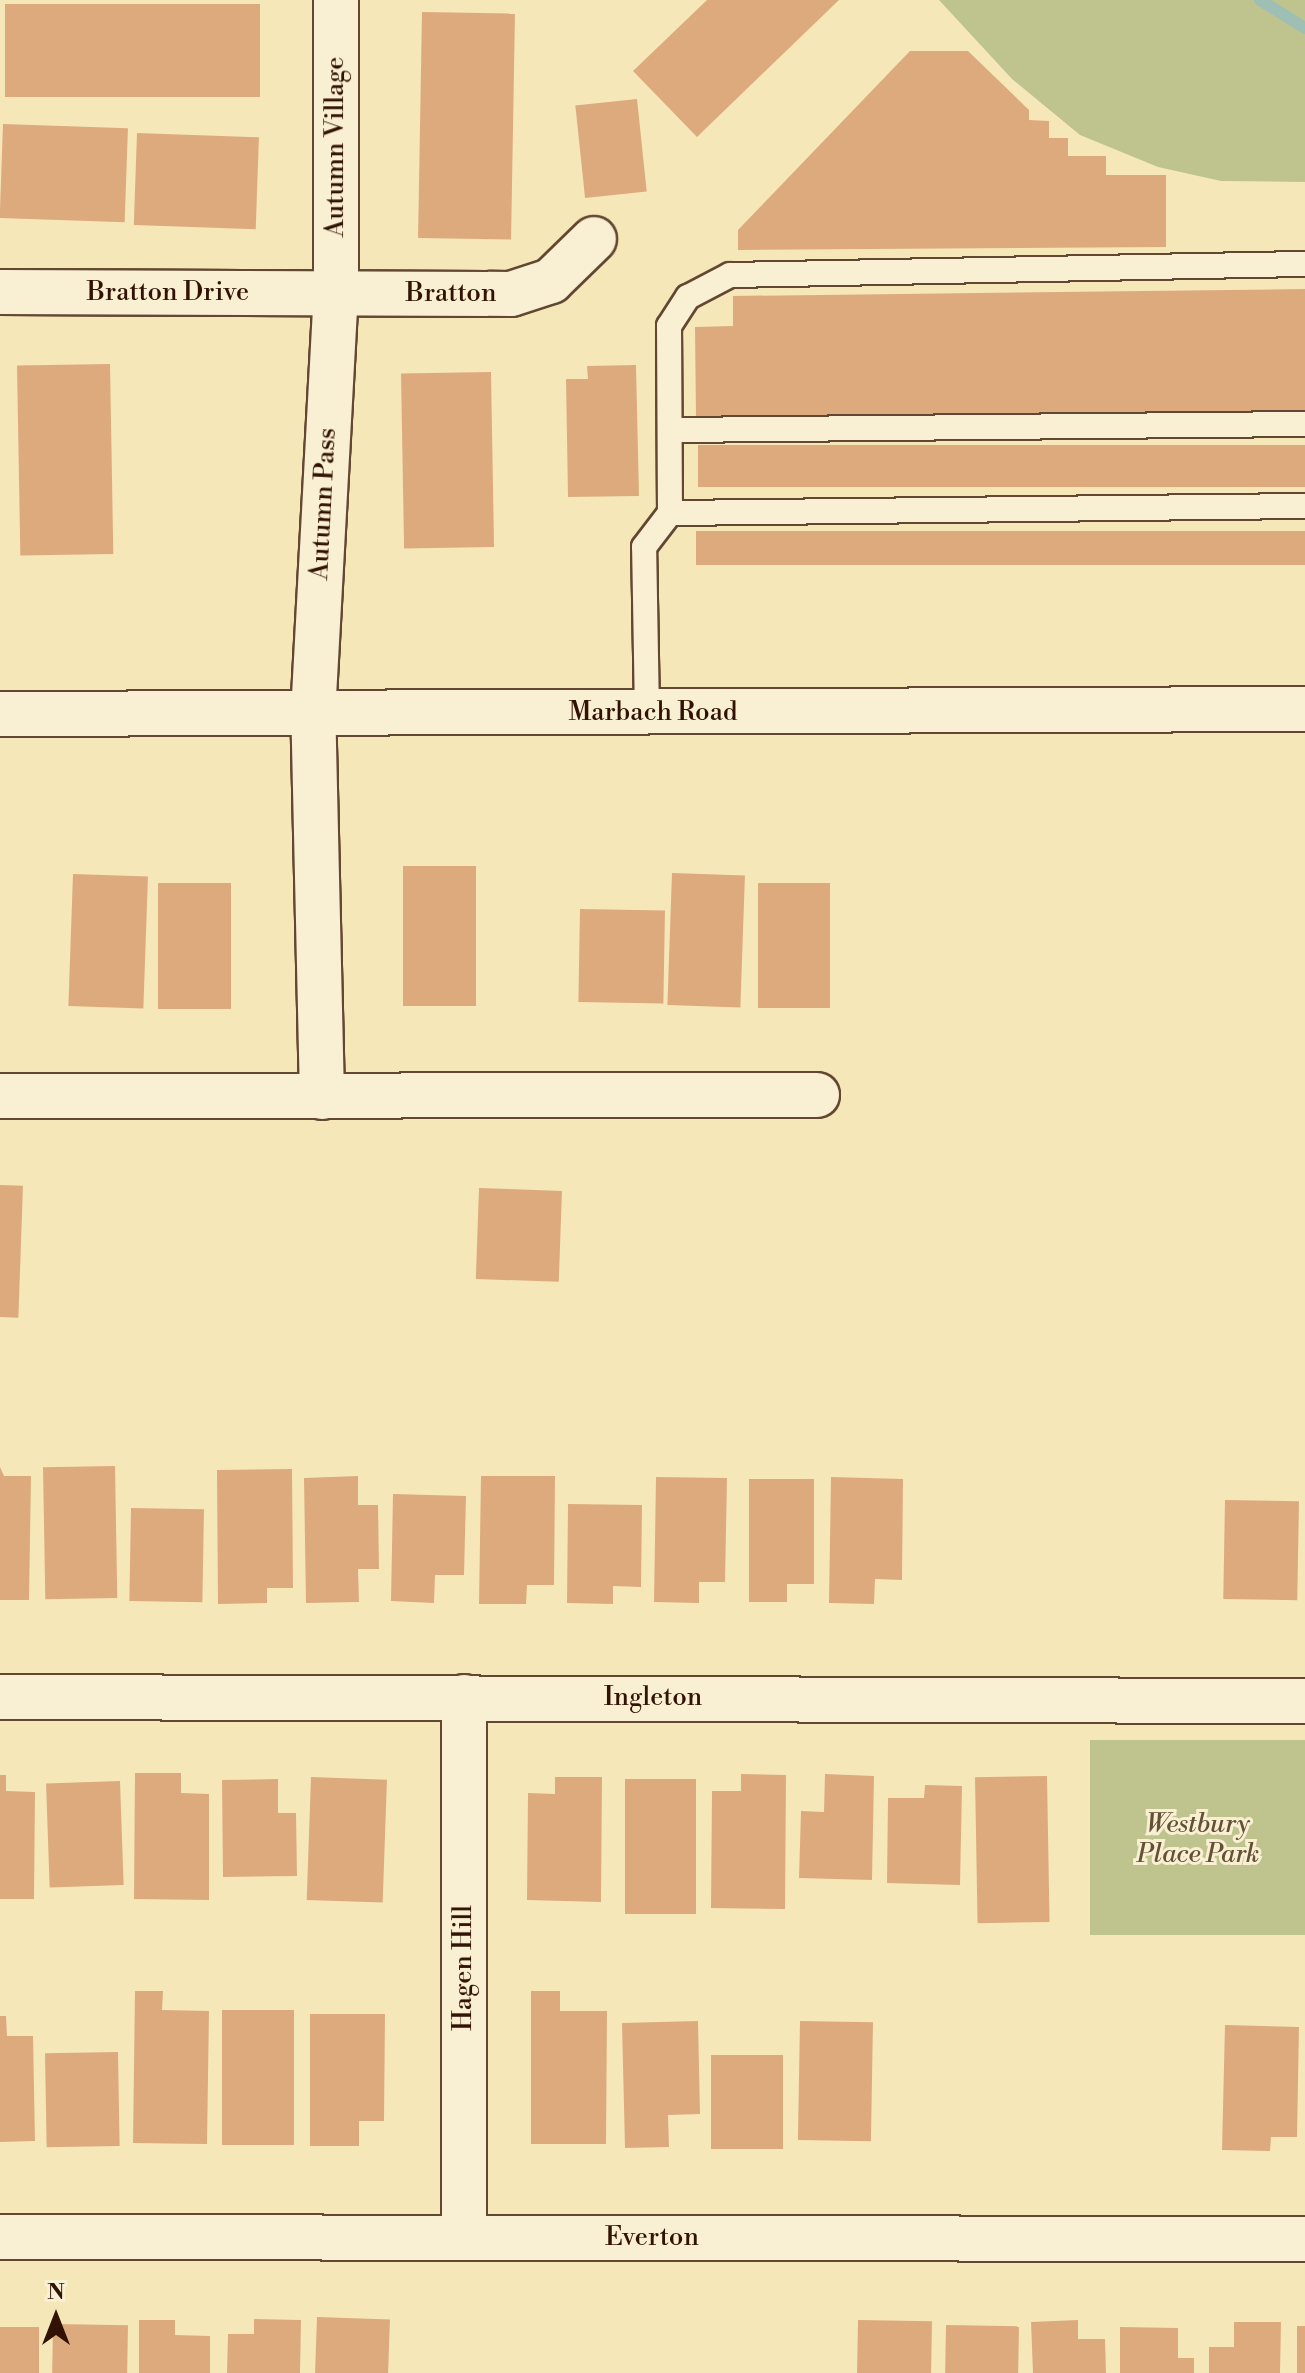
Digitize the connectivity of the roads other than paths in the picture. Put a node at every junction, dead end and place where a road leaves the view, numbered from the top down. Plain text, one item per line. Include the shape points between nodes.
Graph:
1 (336, 0) edge
2 (594, 239) dead end
3 (1305, 264) edge
4 (0, 292) edge
5 (336, 294) junction
6 (1305, 424) edge
7 (670, 430) junction
8 (1305, 506) edge
9 (670, 513) junction
10 (1305, 709) edge
11 (647, 713) junction
12 (0, 714) edge
13 (313, 715) junction
14 (817, 1095) dead end
15 (0, 1096) edge
16 (322, 1097) junction
17 (0, 1697) edge
18 (464, 1697) junction
19 (1305, 1701) edge
20 (0, 2237) edge
21 (464, 2238) junction
22 (1305, 2239) edge

1 - 5 street, Autumn Village
2 - 5 street, Bratton via 551,281 511,294
3 - 7 lane via 730,275 688,297 669,326
4 - 5 street, Bratton Drive
5 - 13 street, Autumn Pass
6 - 7 lane
7 - 9 lane
8 - 9 lane
9 - 11 lane via 644,547
10 - 11 street, Marbach Road
11 - 13 street, Marbach Road
12 - 13 street, Marbach Road
13 - 16 street, Autumn Pass
14 - 16 street
15 - 16 street
17 - 18 street, Ingleton
18 - 19 street, Ingleton
18 - 21 street, Hagen Hill
20 - 21 street, Everton
21 - 22 street, Everton

